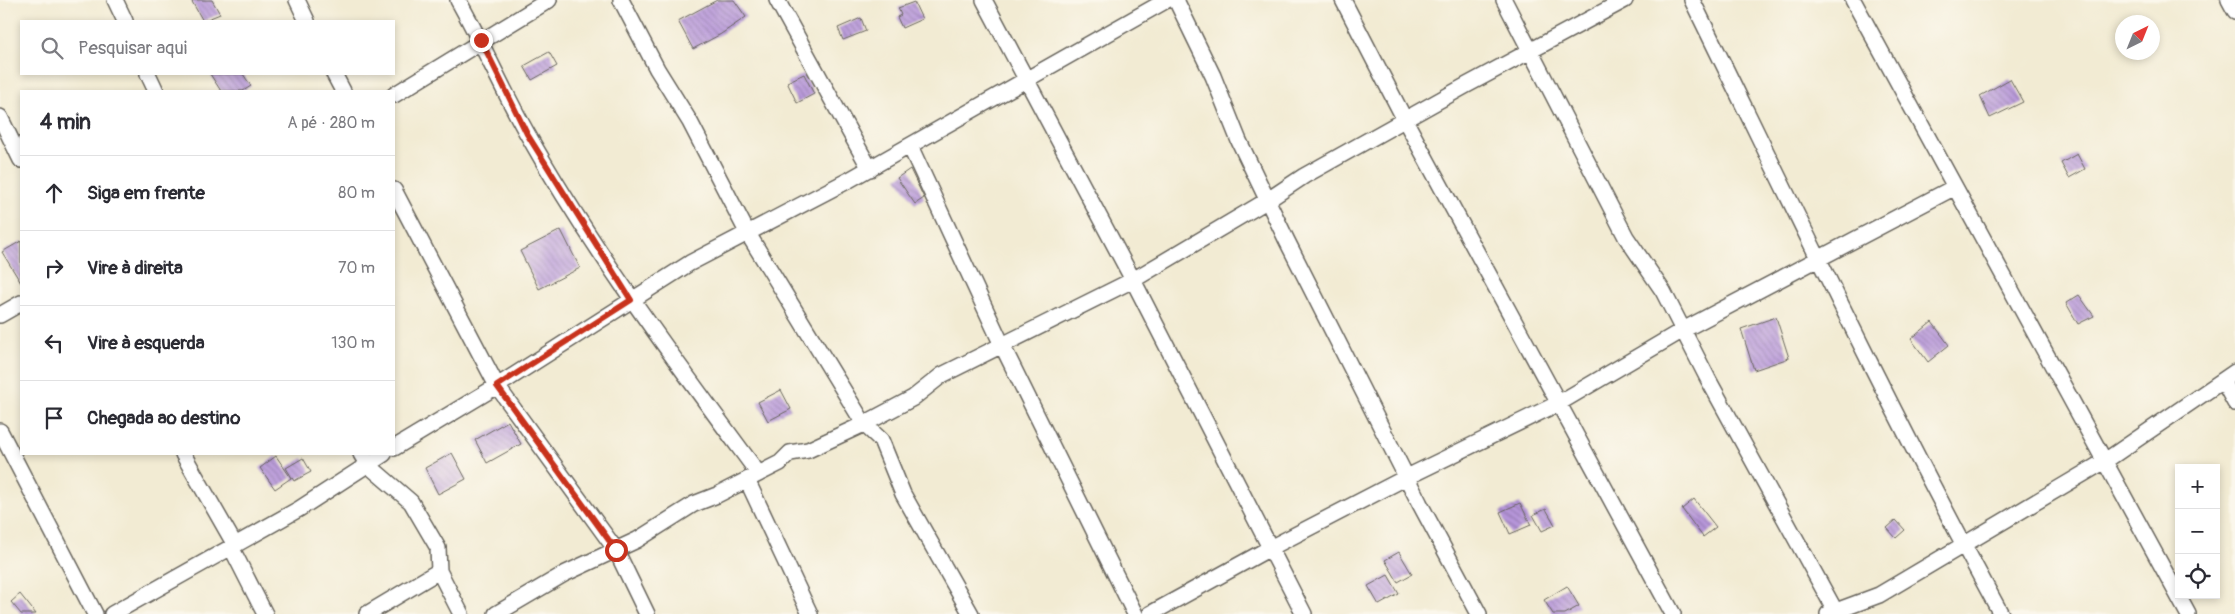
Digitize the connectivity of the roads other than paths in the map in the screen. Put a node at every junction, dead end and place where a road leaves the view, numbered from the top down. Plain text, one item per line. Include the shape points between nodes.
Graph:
1 (115, 0) edge
2 (296, 0) edge
3 (458, 0) edge
4 (549, 0) edge
5 (621, 0) edge
6 (777, 0) edge
7 (984, 0) edge
8 (1167, 0) edge
9 (1176, 0) edge
10 (1344, 0) edge
11 (1504, 0) edge
12 (1626, 0) edge
13 (1692, 0) edge
14 (1853, 0) edge
15 (2229, 0) edge
16 (2235, 11) edge
17 (125, 20) edge
18 (306, 20) edge
19 (481, 40) junction
20 (1529, 51) junction
21 (148, 75) edge
22 (334, 75) edge
23 (1027, 79) junction
24 (156, 90) edge
25 (342, 90) edge
26 (395, 94) edge
27 (0, 117) edge
28 (1405, 120) junction
29 (910, 146) junction
30 (20, 158) edge
31 (870, 169) junction
32 (1955, 187) junction
33 (395, 192) edge
34 (1268, 200) junction
35 (747, 232) junction
36 (1819, 260) junction
37 (1132, 280) junction
38 (631, 300) junction
39 (20, 304) edge
40 (0, 315) edge
41 (1683, 330) junction
42 (1002, 345) junction
43 (2229, 377) edge
44 (497, 386) junction
45 (1559, 403) junction
46 (2235, 403) edge
47 (864, 424) junction
48 (0, 432) edge
49 (395, 447) edge
50 (183, 455) edge
51 (380, 455) edge
52 (364, 459) edge
53 (2104, 461) junction
54 (752, 476) junction
55 (1407, 477) junction
56 (1963, 545) junction
57 (233, 546) junction
58 (1270, 548) junction
59 (616, 550) junction
60 (439, 571) junction
61 (1833, 613) edge
62 (94, 614) edge
63 (112, 614) edge
64 (265, 614) edge
65 (367, 614) edge
66 (461, 614) edge
67 (496, 614) edge
68 (647, 614) edge
69 (810, 614) edge
70 (971, 614) edge
71 (1135, 614) edge
72 (1150, 614) edge
73 (1304, 614) edge
74 (1478, 614) edge
75 (1673, 614) edge
76 (2001, 614) edge
77 (2188, 614) edge

1 - 17 street
2 - 18 street
3 - 19 street
4 - 19 street
5 - 35 street
6 - 31 street
7 - 23 street
8 - 23 street
9 - 34 street via 1213,76 1238,141
10 - 28 street
11 - 20 street
12 - 20 street
13 - 36 street
14 - 32 street
15 - 16 street
19 - 26 street
19 - 38 street via 527,134
20 - 28 street
20 - 41 street via 1580,142 1626,237 1663,291
21 - 24 street
22 - 25 street
23 - 29 street
23 - 37 street
27 - 30 street
28 - 34 street via 1304,176
28 - 45 street
29 - 31 street
29 - 42 street
31 - 35 street
32 - 36 street
32 - 53 street
33 - 44 street
34 - 37 street
34 - 55 street
35 - 38 street
35 - 47 street
36 - 41 street
36 - 56 street
37 - 42 street
37 - 58 street
38 - 44 street
38 - 54 street
39 - 40 street
41 - 45 street
41 - 61 street
42 - 47 street via 942,376 912,398
42 - 71 street
43 - 46 street
43 - 53 street
44 - 49 street
44 - 59 street
45 - 55 street
45 - 75 street
47 - 54 street via 808,450 790,454 780,463
47 - 70 street via 881,440 902,494
48 - 62 street
50 - 57 street
51 - 52 street
52 - 57 street via 299,509
52 - 60 street via 411,502 438,548
53 - 56 street
53 - 77 street
54 - 59 street via 694,504
54 - 69 street
55 - 58 street
55 - 74 street
56 - 61 street via 1879,595
56 - 76 street
57 - 63 street
57 - 64 street
58 - 72 street
58 - 73 street
59 - 67 street via 564,574
59 - 68 street
60 - 65 street
60 - 66 street

